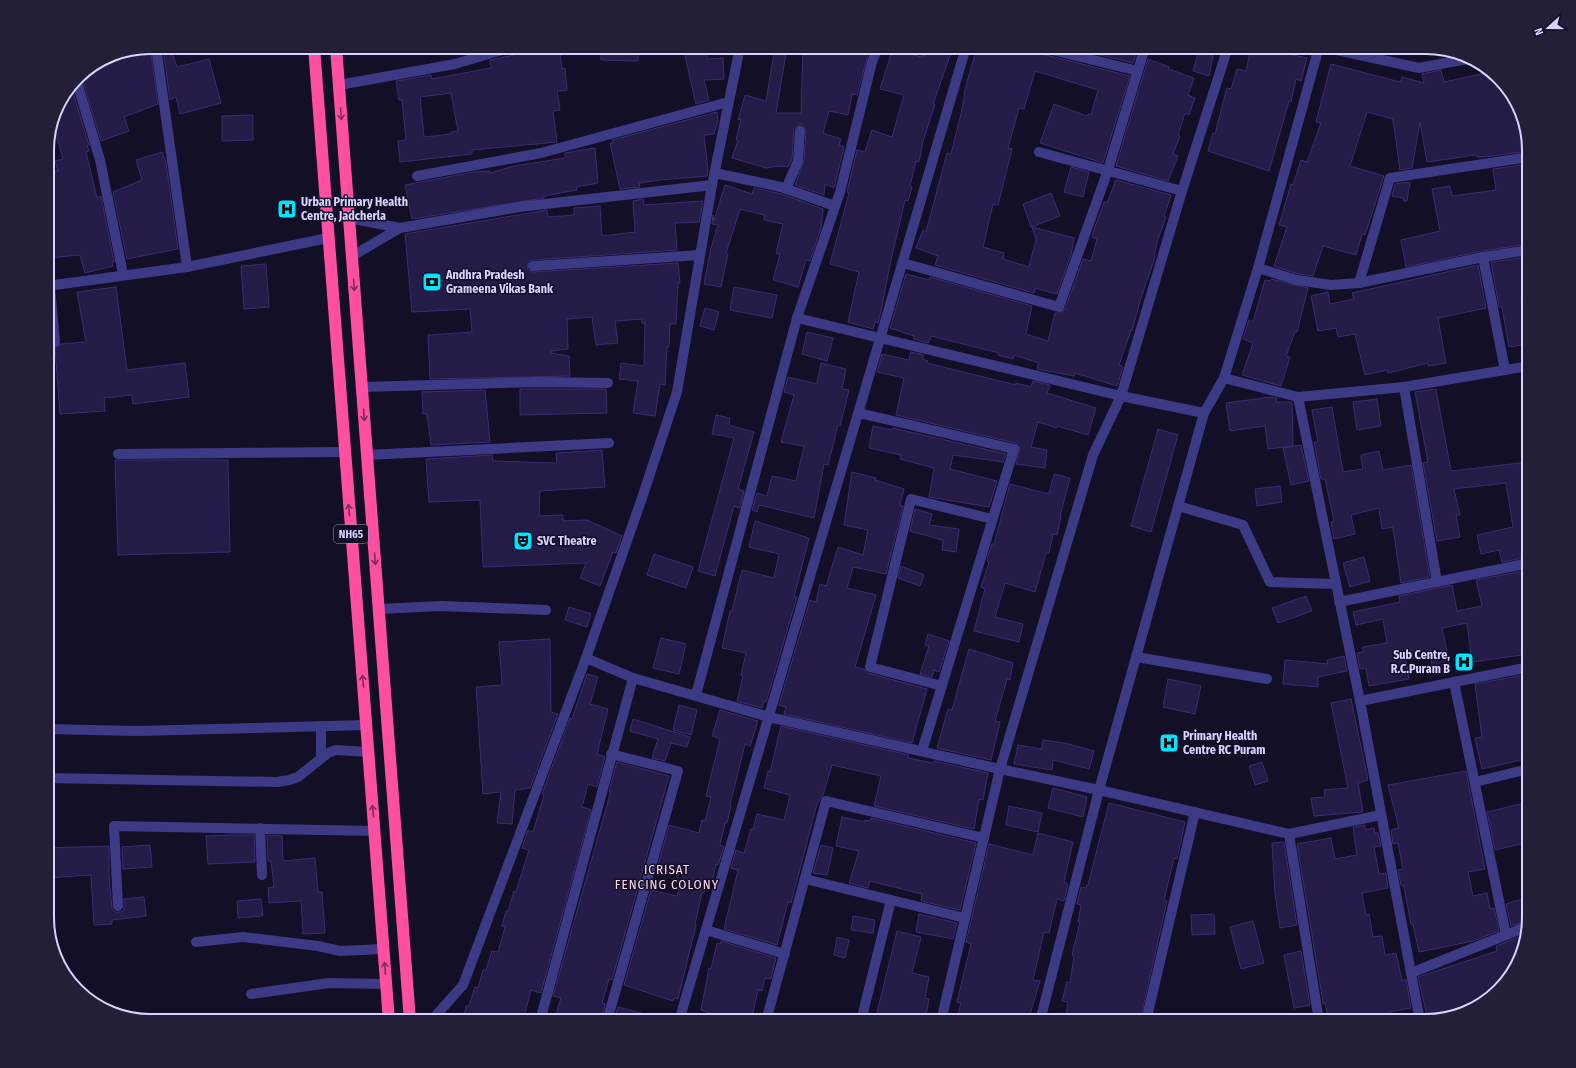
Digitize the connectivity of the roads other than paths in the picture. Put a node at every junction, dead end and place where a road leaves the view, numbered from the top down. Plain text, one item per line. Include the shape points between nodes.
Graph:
1 (157, 54) edge
2 (315, 54) edge
3 (337, 54) edge
4 (488, 54) edge
5 (738, 54) edge
6 (875, 54) edge
7 (964, 54) edge
8 (1069, 54) edge
9 (1143, 54) edge
10 (1226, 54) edge
11 (1319, 54) edge
12 (1346, 54) edge
13 (1460, 60) edge
14 (1138, 71) junction
15 (339, 84) junction
16 (78, 87) edge
17 (728, 102) junction
18 (800, 131) dead end
19 (1039, 152) dead end
20 (1522, 158) edge
21 (1108, 170) junction
22 (715, 173) junction
23 (417, 176) dead end
24 (712, 185) junction
25 (786, 189) junction
26 (1182, 192) junction
27 (835, 206) junction
28 (349, 218) junction
29 (400, 228) junction
30 (328, 238) junction
31 (1522, 251) edge
32 (700, 255) junction
33 (352, 256) junction
34 (1483, 257) junction
35 (903, 263) junction
36 (533, 266) dead end
37 (187, 267) junction
38 (1258, 268) junction
39 (124, 274) junction
40 (1359, 283) junction
41 (54, 285) edge
42 (797, 318) junction
43 (54, 334) edge
44 (880, 339) junction
45 (55, 342) dead end
46 (1522, 367) edge
47 (1505, 370) junction
48 (1224, 378) junction
49 (608, 383) dead end
50 (362, 387) junction
51 (1404, 387) junction
52 (1121, 396) junction
53 (1298, 397) junction
54 (859, 413) junction
55 (1204, 413) junction
56 (609, 443) dead end
57 (345, 452) junction
58 (118, 454) dead end
59 (367, 455) junction
60 (1178, 506) junction
61 (992, 520) junction
62 (1522, 564) edge
63 (1437, 582) junction
64 (1336, 584) junction
65 (1339, 602) junction
66 (379, 609) junction
67 (546, 610) dead end
68 (382, 649) junction
69 (360, 651) junction
70 (1136, 657) junction
71 (586, 658) junction
72 (1522, 668) edge
73 (633, 678) junction
74 (1267, 679) dead end
75 (1454, 682) junction
76 (942, 686) junction
77 (696, 695) junction
78 (1360, 701) junction
79 (769, 717) junction
80 (366, 725) junction
81 (321, 726) junction
82 (54, 729) edge
83 (368, 752) junction
84 (922, 752) junction
85 (611, 754) junction
86 (321, 758) junction
87 (1000, 769) junction
88 (1522, 771) edge
89 (54, 778) edge
90 (1474, 782) junction
91 (1099, 790) junction
92 (1194, 812) junction
93 (1382, 815) junction
94 (260, 828) junction
95 (375, 831) junction
96 (1289, 834) junction
97 (984, 838) junction
98 (262, 875) dead end
99 (805, 879) junction
100 (891, 900) junction
101 (118, 906) dead end
102 (965, 918) junction
103 (1521, 929) edge
104 (706, 930) junction
105 (1506, 935) junction
106 (196, 942) dead end
107 (384, 949) junction
108 (785, 954) junction
109 (1411, 973) junction
110 (386, 984) junction
111 (251, 994) dead end
112 (388, 1014) edge
113 (409, 1014) edge
114 (438, 1014) edge
115 (542, 1014) edge
116 (609, 1014) edge
117 (682, 1014) edge
118 (768, 1014) edge
119 (863, 1014) edge
120 (943, 1014) edge
121 (1042, 1014) edge
122 (1148, 1014) edge
123 (1316, 1014) edge
124 (1419, 1014) edge

1 - 37 street
2 - 30 highway, NH65
3 - 15 highway, NH65
4 - 15 street via 455,64
5 - 17 street
6 - 27 street
7 - 35 street
8 - 14 street
9 - 14 street
10 - 26 street
11 - 38 street
12 - 13 street via 1419,68
14 - 21 street
15 -> 28 highway, NH65
16 - 39 street via 100,160
17 - 22 street
17 - 23 street via 541,154
18 - 25 street via 798,161
19 - 21 street
20 - 40 street via 1390,178
21 - 26 street
21 - 35 street via 1059,307
22 - 24 street
22 - 25 street
24 - 29 street via 519,207
24 - 32 street
25 - 27 street
26 - 52 street
27 - 42 street
28 - 29 street
28 - 33 highway, NH65
29 - 33 street
30 - 37 street
30 - 57 highway, NH65
31 - 34 street
32 - 36 street
32 - 71 street via 677,392
33 -> 50 highway, NH65
34 - 40 street
34 - 47 street
35 - 44 street
37 - 39 street
38 - 40 street via 1310,282 1331,285
38 - 48 street
39 - 41 street
42 - 44 street
42 - 77 street
43 - 45 street
44 - 52 street
44 - 54 street
46 - 47 street
47 - 51 street
48 - 53 street
48 - 55 street
49 - 50 street via 536,382
50 -> 59 highway, NH65
51 - 53 street
51 - 63 street
52 - 55 street
52 - 87 street via 1093,455
53 - 64 street
54 - 61 street via 1014,449
54 - 79 street
55 - 60 street
56 - 59 street
57 - 58 street
69 -> 57 highway, NH65
59 -> 66 highway, NH65
60 - 64 street via 1243,525 1270,582
60 - 70 street
61 - 76 street
61 - 76 street via 911,499 870,667
62 - 63 street
63 - 65 street
64 - 65 street
65 - 78 street
66 - 67 street via 441,606
66 - 68 highway, NH65
68 - 69 highway
68 - 113 highway, NH65
80 -> 69 highway, NH65
70 - 74 street
70 - 91 street
71 - 73 street
71 - 114 street via 463,985
72 - 75 street
73 - 77 street
73 - 85 street
75 - 78 street
75 - 90 street
76 - 84 street
77 - 79 street
78 - 93 street
79 - 84 street
79 - 104 street
80 - 81 street
80 - 83 highway, NH65
81 - 82 street via 137,731
81 - 86 street
83 - 86 street via 336,750
95 -> 83 highway, NH65
84 - 87 street
85 - 115 street
85 - 116 street via 678,771
86 - 89 street via 298,777 277,782
87 - 91 street
87 - 97 street
88 - 90 street
90 - 105 street
91 - 92 street
91 - 121 street
92 - 96 street
92 - 122 street
93 - 96 street
93 - 109 street
94 - 95 street
94 - 98 street
94 - 101 street via 114,826
95 - 107 highway, NH65
96 - 123 street
97 - 99 street via 826,802
97 - 102 street
99 - 100 street
99 - 108 street
100 - 102 street
100 - 119 street
102 - 120 street
103 - 105 street
104 - 108 street
104 - 117 street
105 - 109 street
106 - 107 street via 243,937 340,951
110 -> 107 highway, NH65
108 - 118 street
109 - 124 street
110 - 111 street via 328,983
110 - 112 highway, NH65

